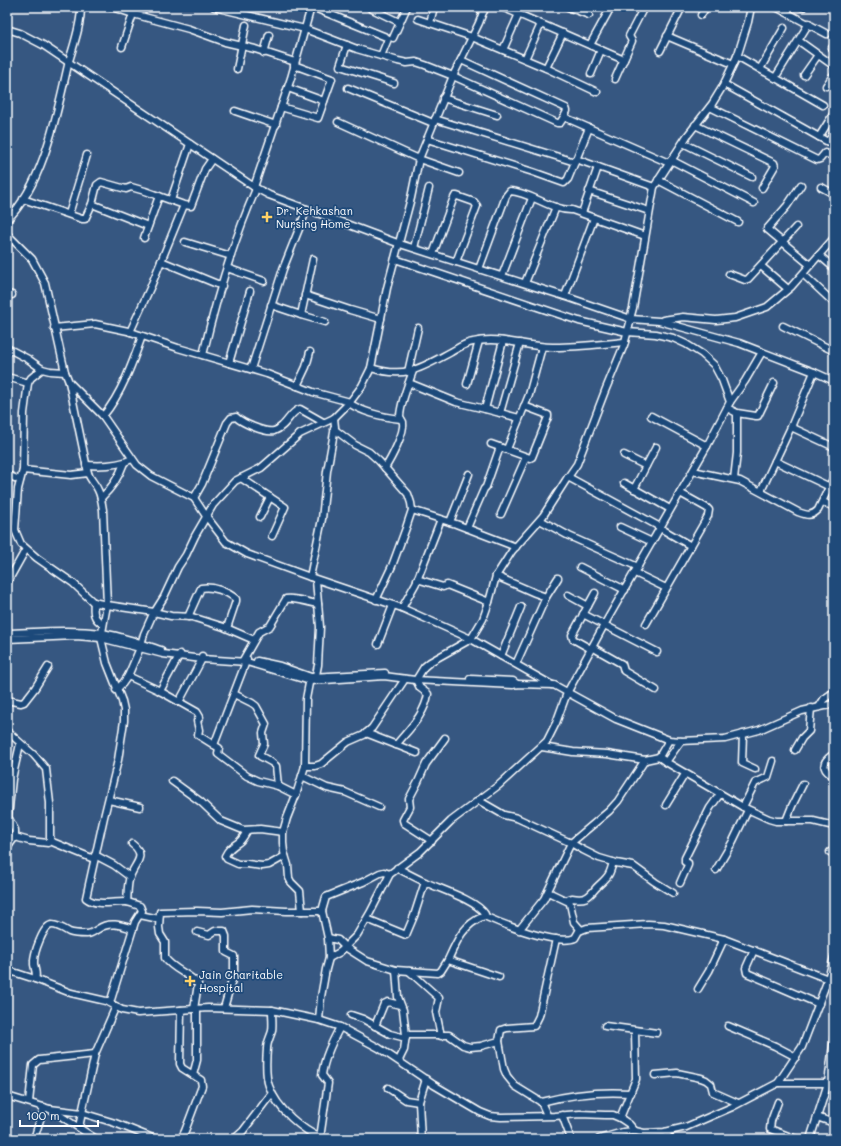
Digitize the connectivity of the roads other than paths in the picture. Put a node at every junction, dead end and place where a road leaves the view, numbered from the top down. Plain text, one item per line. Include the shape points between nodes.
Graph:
1 (81, 7) edge
2 (112, 7) edge
3 (137, 7) edge
4 (214, 7) edge
5 (311, 7) edge
6 (369, 7) edge
7 (407, 7) edge
8 (434, 7) edge
9 (474, 7) edge
10 (502, 7) edge
11 (568, 7) edge
12 (611, 7) edge
13 (644, 7) edge
14 (682, 7) edge
15 (706, 7) edge
16 (751, 7) edge
17 (776, 7) edge
18 (485, 9) edge
19 (134, 14) junction
20 (519, 14) junction
21 (588, 15) dead end
22 (701, 15) dead end
23 (418, 19) dead end
24 (400, 22) junction
25 (430, 23) junction
26 (809, 23) junction
27 (542, 24) junction
28 (246, 25) dead end
29 (784, 28) dead end
30 (7, 29) edge
31 (305, 29) junction
32 (563, 33) junction
33 (827, 34) dead end
34 (269, 35) dead end
35 (667, 36) junction
36 (472, 37) junction
37 (393, 38) dead end
38 (799, 41) junction
39 (347, 45) junction
40 (590, 45) junction
41 (242, 46) junction
42 (122, 47) dead end
43 (503, 50) junction
44 (601, 50) junction
45 (660, 51) dead end
46 (264, 53) junction
47 (818, 54) junction
48 (381, 56) junction
49 (737, 56) junction
50 (525, 59) junction
51 (461, 60) junction
52 (624, 60) junction
53 (69, 62) junction
54 (295, 64) junction
55 (733, 64) junction
56 (834, 66) edge
57 (546, 68) junction
58 (237, 69) dead end
59 (760, 69) junction
60 (590, 74) dead end
61 (834, 74) edge
62 (453, 76) junction
63 (804, 76) dead end
64 (776, 78) junction
65 (616, 79) dead end
66 (394, 84) dead end
67 (724, 84) junction
68 (826, 86) dead end
69 (288, 88) junction
70 (348, 88) dead end
71 (597, 92) dead end
72 (443, 98) junction
73 (324, 100) junction
74 (823, 106) dead end
75 (710, 107) junction
76 (281, 108) junction
77 (235, 111) dead end
78 (834, 113) edge
79 (497, 115) dead end
80 (564, 117) junction
81 (434, 121) junction
82 (338, 122) dead end
83 (276, 125) junction
84 (695, 125) junction
85 (589, 128) junction
86 (834, 133) edge
87 (819, 137) junction
88 (427, 139) junction
89 (683, 142) junction
90 (828, 142) junction
91 (190, 144) junction
92 (824, 152) junction
93 (87, 155) dead end
94 (834, 157) edge
95 (212, 159) junction
96 (419, 159) junction
97 (575, 161) junction
98 (670, 162) junction
99 (598, 167) junction
100 (458, 173) dead end
101 (752, 177) dead end
102 (658, 180) junction
103 (801, 185) dead end
104 (654, 187) junction
105 (821, 187) dead end
106 (255, 188) junction
107 (429, 188) dead end
108 (762, 188) dead end
109 (590, 191) junction
110 (834, 194) edge
111 (159, 196) junction
112 (532, 198) junction
113 (24, 199) junction
114 (171, 200) junction
115 (754, 203) dead end
116 (92, 204) junction
117 (184, 205) junction
118 (556, 207) junction
119 (307, 209) junction
120 (650, 211) junction
121 (582, 213) junction
122 (69, 214) junction
123 (594, 218) junction
124 (7, 220) edge
125 (738, 222) dead end
126 (148, 226) junction
127 (796, 227) dead end
128 (7, 234) edge
129 (645, 236) junction
130 (144, 238) dead end
131 (834, 238) edge
132 (185, 242) dead end
133 (782, 243) junction
134 (400, 244) junction
135 (414, 248) junction
136 (433, 254) junction
137 (819, 255) junction
138 (231, 256) junction
139 (313, 259) dead end
140 (395, 259) junction
141 (161, 261) junction
142 (456, 262) junction
143 (810, 265) junction
144 (761, 266) junction
145 (227, 268) junction
146 (834, 268) edge
147 (479, 269) junction
148 (729, 274) dead end
149 (803, 274) junction
150 (502, 276) junction
151 (264, 281) dead end
152 (525, 283) junction
153 (222, 286) junction
154 (788, 289) junction
155 (250, 291) dead end
156 (305, 294) junction
157 (565, 296) junction
158 (834, 303) edge
159 (271, 306) junction
160 (301, 315) junction
161 (381, 319) junction
162 (630, 319) junction
163 (659, 321) junction
164 (325, 322) dead end
165 (784, 326) dead end
166 (54, 328) junction
167 (418, 328) dead end
168 (130, 332) junction
169 (627, 332) junction
170 (142, 336) junction
171 (479, 341) junction
172 (503, 341) junction
173 (624, 342) junction
174 (520, 343) junction
175 (542, 347) junction
176 (7, 348) edge
177 (834, 351) edge
178 (310, 352) dead end
179 (762, 352) junction
180 (203, 355) junction
181 (229, 363) junction
182 (371, 368) junction
183 (42, 369) junction
184 (251, 369) junction
185 (411, 371) junction
186 (65, 372) junction
187 (814, 372) junction
188 (7, 377) edge
189 (834, 381) edge
190 (69, 382) junction
191 (28, 383) junction
192 (409, 383) junction
193 (774, 383) dead end
194 (467, 384) dead end
195 (297, 386) junction
196 (349, 403) junction
197 (728, 405) junction
198 (524, 406) junction
199 (485, 408) junction
200 (500, 413) junction
201 (737, 413) junction
202 (103, 416) junction
203 (651, 416) dead end
204 (334, 418) junction
205 (519, 418) junction
206 (401, 419) junction
207 (323, 422) junction
208 (791, 427) junction
209 (334, 429) junction
210 (491, 444) dead end
211 (707, 446) junction
212 (500, 447) junction
213 (656, 447) dead end
214 (834, 448) edge
215 (507, 449) junction
216 (624, 455) dead end
217 (526, 457) junction
218 (132, 459) junction
219 (775, 460) junction
220 (124, 463) junction
221 (86, 465) junction
222 (646, 466) junction
223 (385, 468) junction
224 (22, 470) junction
225 (692, 471) junction
226 (88, 473) junction
227 (469, 474) dead end
228 (7, 475) edge
229 (568, 477) junction
230 (834, 477) edge
231 (241, 478) junction
232 (734, 479) junction
233 (20, 480) junction
234 (624, 483) dead end
235 (830, 487) junction
236 (634, 489) junction
237 (761, 491) junction
238 (680, 493) junction
239 (270, 497) junction
240 (101, 498) junction
241 (194, 498) junction
242 (823, 502) junction
243 (834, 507) edge
244 (670, 509) junction
245 (412, 510) junction
246 (501, 514) dead end
247 (206, 516) junction
248 (260, 517) dead end
249 (441, 519) junction
250 (540, 520) junction
251 (450, 522) junction
252 (7, 526) edge
253 (620, 527) dead end
254 (467, 528) junction
255 (660, 528) junction
256 (15, 530) junction
257 (272, 536) dead end
258 (652, 542) junction
259 (691, 546) junction
260 (516, 547) junction
261 (26, 549) junction
262 (580, 567) dead end
263 (636, 570) junction
264 (496, 576) junction
265 (417, 578) junction
266 (558, 578) dead end
267 (313, 579) junction
268 (7, 583) edge
269 (666, 588) junction
270 (625, 590) junction
271 (595, 593) dead end
272 (568, 595) dead end
273 (546, 597) junction
274 (376, 600) junction
275 (94, 602) junction
276 (489, 602) junction
277 (318, 604) junction
278 (107, 605) junction
279 (393, 605) junction
280 (588, 606) junction
281 (521, 607) dead end
282 (402, 608) junction
283 (154, 612) junction
284 (583, 614) junction
285 (188, 617) junction
286 (103, 624) junction
287 (646, 624) dead end
288 (604, 625) junction
289 (227, 628) junction
290 (7, 633) edge
291 (102, 636) junction
292 (7, 639) edge
293 (471, 639) junction
294 (254, 640) junction
295 (378, 644) dead end
296 (141, 646) junction
297 (591, 648) junction
298 (657, 652) dead end
299 (179, 654) junction
300 (501, 656) junction
301 (202, 657) junction
302 (245, 660) junction
303 (516, 664) junction
304 (48, 667) dead end
305 (128, 676) junction
306 (417, 678) junction
307 (312, 679) junction
308 (405, 679) junction
309 (554, 685) junction
310 (116, 690) junction
311 (656, 690) dead end
312 (160, 691) junction
313 (834, 692) edge
314 (567, 693) junction
315 (234, 694) junction
316 (7, 700) edge
317 (179, 702) junction
318 (834, 704) edge
319 (820, 707) junction
320 (811, 708) junction
321 (7, 731) edge
322 (366, 733) junction
323 (743, 734) junction
324 (445, 738) dead end
325 (669, 740) junction
326 (682, 741) junction
327 (20, 744) junction
328 (214, 745) junction
329 (396, 745) junction
330 (542, 747) junction
331 (795, 750) dead end
332 (417, 752) dead end
333 (834, 756) edge
334 (659, 758) junction
335 (645, 760) junction
336 (773, 761) dead end
337 (666, 762) junction
338 (305, 766) junction
339 (755, 769) dead end
340 (685, 774) junction
341 (302, 776) junction
342 (834, 776) edge
343 (172, 782) dead end
344 (803, 784) dead end
345 (278, 786) junction
346 (9, 790) edge
347 (296, 794) junction
348 (720, 794) junction
349 (109, 800) junction
350 (478, 800) junction
351 (666, 805) dead end
352 (140, 807) dead end
353 (379, 807) dead end
354 (746, 809) junction
355 (786, 821) junction
356 (834, 826) edge
357 (247, 831) junction
358 (283, 832) junction
359 (15, 837) junction
360 (50, 841) junction
361 (432, 841) junction
362 (571, 842) junction
363 (132, 844) dead end
364 (7, 848) edge
365 (285, 856) junction
366 (95, 857) junction
367 (614, 862) junction
368 (398, 868) junction
369 (716, 870) dead end
370 (390, 874) junction
371 (130, 877) junction
372 (424, 882) junction
373 (680, 883) dead end
374 (548, 892) junction
375 (673, 892) dead end
376 (127, 902) junction
377 (569, 902) junction
378 (302, 911) junction
379 (322, 911) junction
380 (140, 915) junction
381 (484, 916) junction
382 (159, 919) junction
383 (367, 919) junction
384 (133, 929) junction
385 (519, 930) junction
386 (581, 930) junction
387 (196, 932) dead end
388 (328, 938) junction
389 (556, 939) junction
390 (724, 939) junction
391 (345, 947) junction
392 (754, 950) junction
393 (834, 957) edge
394 (329, 958) junction
395 (448, 960) junction
396 (7, 970) edge
397 (396, 970) junction
398 (409, 971) junction
399 (499, 977) dead end
400 (35, 979) junction
401 (828, 979) junction
402 (698, 989) dead end
403 (110, 1003) junction
404 (400, 1004) junction
405 (819, 1004) junction
406 (116, 1006) junction
407 (224, 1008) junction
408 (196, 1009) junction
409 (181, 1010) junction
410 (272, 1010) junction
411 (351, 1015) dead end
412 (319, 1020) junction
413 (376, 1026) junction
414 (605, 1026) dead end
415 (728, 1026) dead end
416 (340, 1027) junction
417 (635, 1031) junction
418 (657, 1033) dead end
419 (441, 1036) junction
420 (406, 1037) junction
421 (834, 1037) edge
422 (499, 1041) junction
423 (95, 1054) junction
424 (796, 1057) junction
425 (399, 1060) junction
426 (193, 1075) junction
427 (655, 1075) dead end
428 (426, 1079) junction
429 (778, 1083) junction
430 (831, 1083) edge
431 (388, 1088) dead end
432 (272, 1093) junction
433 (631, 1093) junction
434 (7, 1096) edge
435 (29, 1102) junction
436 (419, 1102) junction
437 (541, 1102) junction
438 (778, 1102) dead end
439 (738, 1103) junction
440 (47, 1108) junction
441 (82, 1113) junction
442 (547, 1115) junction
443 (562, 1115) junction
444 (817, 1117) junction
445 (620, 1118) junction
446 (834, 1123) edge
447 (79, 1127) junction
448 (635, 1131) junction
449 (665, 1132) junction
450 (322, 1138) edge
451 (34, 1139) edge
452 (96, 1139) edge
453 (155, 1139) edge
454 (181, 1139) edge
455 (234, 1139) edge
456 (421, 1139) edge
457 (571, 1139) edge
458 (599, 1139) edge
459 (670, 1139) edge
460 (796, 1139) edge
461 (810, 1139) edge

1 - 53 street
2 - 19 street
3 - 19 street
4 - 31 street
5 - 31 street
5 - 48 street via 386,37 388,39
6 - 24 street
7 - 24 street
8 - 25 street
9 - 18 street
10 - 20 street
11 - 21 street
12 - 40 street
13 - 52 street via 629,36 632,41
14 - 35 street
15 - 22 street
16 - 49 street
17 - 26 street
18 - 36 street
19 - 41 street
19 - 42 street
20 - 27 street
20 - 43 street
23 - 25 street
24 - 37 street
25 - 36 street
26 - 33 street
26 - 38 street
27 - 32 street
27 - 50 street
28 - 41 street
29 - 59 street
30 - 53 street via 43,44
31 - 39 street
31 - 54 street
32 - 40 street
32 - 57 street
34 - 46 street
35 - 45 street
35 - 55 street
36 - 43 street
36 - 51 street
38 - 47 street
38 - 64 street
39 - 48 street
39 - 66 street via 340,66
40 - 44 street
41 - 46 street
41 - 58 street
43 - 50 street
44 - 52 street
44 - 60 street
46 - 54 street
47 - 56 street
47 - 63 street
48 - 62 street via 407,63 419,63
49 - 55 street
49 - 59 street
50 - 57 street
51 - 62 street
51 - 80 street via 566,108
52 - 65 street
53 - 91 street
53 - 113 street via 50,140
54 - 69 street
54 - 73 street via 332,78
55 - 67 street
57 - 71 street
59 - 64 street
61 - 68 street
62 - 72 street
62 - 80 street via 557,124
64 - 74 street
67 - 75 street
67 - 87 street
69 - 73 street
69 - 76 street
70 - 81 street
72 - 79 street
72 - 81 street
73 - 76 street via 318,118
75 - 84 street
75 - 92 street via 817,160
76 - 83 street
77 - 83 street
78 - 87 street
80 - 85 street
81 - 88 street
81 - 97 street
82 - 96 street
83 - 106 street
84 - 89 street
84 - 108 street via 774,163 775,166
85 - 97 street
85 - 98 street
86 - 90 street
87 - 90 street
88 - 96 street
88 - 97 street via 564,183 568,180
89 - 98 street
89 - 101 street
90 - 92 street
91 - 95 street
91 - 114 street
92 - 94 street
93 - 122 street
95 - 106 street
95 - 117 street via 205,169 192,206
96 - 100 street
96 - 134 street
97 - 99 street
98 - 102 street
98 - 115 street
99 - 104 street
99 - 109 street
102 - 104 street
102 - 125 street
103 - 133 street via 767,229
104 - 120 street
105 - 110 street
106 - 119 street
106 - 138 street
107 - 135 street
109 - 120 street
109 - 121 street
111 - 114 street
111 - 116 street via 132,187 126,189 100,182
111 - 126 street
112 - 118 street
112 - 147 street via 512,191 508,193
112 - 150 street
113 - 122 street
113 - 124 street
114 - 117 street
116 - 122 street via 87,218 82,219
116 - 126 street
117 - 141 street
118 - 121 street
118 - 152 street
119 - 134 street
119 - 159 street
120 - 129 street
121 - 123 street
123 - 129 street
123 - 157 street
126 - 130 street
127 - 133 street
128 - 166 street via 38,268 45,283
129 - 162 street
131 - 137 street
132 - 138 street
133 - 143 street
133 - 144 street
134 - 135 street
134 - 140 street
135 - 136 street
136 - 142 street
136 - 142 street via 454,197 457,196 474,202 477,206
137 - 143 street
137 - 146 street
138 - 145 street
139 - 156 street
140 - 161 street
140 - 169 street via 579,321
141 - 153 street
141 - 168 street
142 - 147 street
143 - 149 street
144 - 148 street via 747,280
144 - 154 street
145 - 151 street
145 - 153 street
147 - 150 street
149 - 154 street
149 - 158 street
150 - 152 street
152 - 157 street
153 - 180 street
154 - 163 street via 767,306 735,318 682,318
155 - 181 street
156 - 160 street
156 - 161 street
157 - 162 street
159 - 160 street
159 - 184 street
160 - 164 street
161 - 182 street
162 - 163 street
162 - 169 street
163 - 179 street
165 - 177 street
166 - 168 street via 95,324
166 - 186 street
167 - 185 street
168 - 170 street
169 - 173 street
169 - 197 street via 673,338 702,354 714,365 722,380
170 - 180 street
170 - 202 street via 130,369
171 - 172 street
171 - 185 street via 463,345
171 - 194 street
172 - 174 street
172 - 199 street
173 - 175 street
173 - 229 street via 578,464
174 - 175 street
174 - 200 street
175 - 198 street
176 - 183 street
178 - 195 street
179 - 187 street
179 - 197 street
180 - 181 street
181 - 184 street
182 - 185 street via 400,373
182 - 196 street
183 - 186 street
183 - 191 street
184 - 195 street
185 - 192 street
186 - 190 street
187 - 189 street
187 - 208 street
188 - 191 street
190 - 202 street
190 - 221 street
191 - 224 street
192 - 199 street via 456,402
192 - 206 street
193 - 201 street via 758,416
195 - 196 street
196 - 204 street
196 - 206 street via 360,410
197 - 201 street
197 - 211 street
198 - 205 street
198 - 217 street via 548,415 532,458
199 - 200 street
200 - 205 street
201 - 232 street
202 - 218 street
203 - 211 street
204 - 207 street
204 - 209 street
205 - 215 street
206 - 223 street via 403,422 398,445
207 - 231 street via 300,434 261,468
207 - 241 street via 300,409 275,431 231,418
208 - 214 street
208 - 219 street
209 - 223 street via 369,452
209 - 267 street
210 - 212 street
211 - 225 street
212 - 215 street
212 - 254 street via 486,487
213 - 222 street
215 - 217 street
216 - 222 street
217 - 246 street
218 - 220 street
218 - 241 street via 151,476
219 - 235 street
219 - 237 street
220 - 221 street
220 - 240 street via 119,477
221 - 226 street
222 - 236 street
223 - 245 street via 408,494
224 - 226 street via 71,475
224 - 233 street
225 - 232 street
225 - 238 street
226 - 240 street
227 - 251 street
228 - 233 street
229 - 250 street
229 - 255 street
230 - 235 street
231 - 239 street
231 - 247 street via 225,491
232 - 237 street
233 - 256 street
234 - 236 street
235 - 242 street
236 - 244 street
237 - 242 street via 806,515 814,514
238 - 244 street
238 - 259 street via 709,510 706,522
239 - 248 street
239 - 257 street via 285,507
240 - 278 street
241 - 247 street
242 - 243 street
244 - 255 street
245 - 249 street
245 - 274 street via 392,566
247 - 267 street via 226,542 237,549
247 - 283 street
249 - 251 street
249 - 265 street
250 - 260 street
250 - 263 street
251 - 254 street
252 - 256 street
253 - 258 street
254 - 260 street
255 - 258 street
255 - 259 street
256 - 261 street
258 - 263 street
259 - 269 street
260 - 264 street
261 - 268 street
261 - 275 street via 73,583
262 - 270 street
263 - 269 street
263 - 270 street
264 - 273 street
264 - 276 street
265 - 276 street via 443,587 447,585
265 - 282 street
266 - 273 street
267 - 274 street
267 - 277 street
269 - 287 street
270 - 288 street
271 - 280 street
272 - 280 street
273 - 303 street
274 - 279 street
275 - 278 street
275 - 286 street via 94,616
276 - 293 street via 483,619
277 - 294 street via 286,598 270,626 258,632
277 - 307 street via 318,665
278 - 283 street
278 - 286 street
279 - 282 street
279 - 295 street
280 - 284 street
281 - 300 street
282 - 293 street
283 - 285 street
283 - 296 street
284 - 288 street
284 - 297 street via 572,637
285 - 289 street
285 - 289 street via 201,588 211,588 232,595 236,599
286 - 291 street
288 - 297 street
288 - 298 street
289 - 294 street
290 - 291 street via 75,632
291 - 292 street
291 - 296 street
291 - 310 street
293 - 300 street
293 - 306 street via 430,662
294 - 302 street
296 - 299 street
296 - 305 street
297 - 311 street via 622,664 624,671
297 - 314 street
299 - 301 street
299 - 312 street
300 - 303 street
301 - 302 street
301 - 317 street
302 - 307 street
302 - 315 street
303 - 309 street
304 - 316 street via 24,702
305 - 310 street
305 - 312 street
306 - 307 street via 377,672
306 - 308 street
306 - 309 street via 513,686
306 - 329 street via 418,685 428,697 421,714
307 - 308 street via 384,676
307 - 338 street via 306,699
308 - 322 street via 377,722
309 - 314 street
310 - 349 street via 122,701 124,721
312 - 317 street
313 - 319 street via 824,699
314 - 325 street via 616,719
314 - 330 street via 556,723
315 - 328 street
315 - 345 street via 256,706 266,724 263,733 264,744 259,755 276,766
317 - 328 street via 199,715 198,735
318 - 319 street
319 - 320 street
320 - 323 street
320 - 331 street via 809,731
321 - 327 street
322 - 329 street
322 - 338 street via 348,742 321,764
323 - 326 street via 725,739
323 - 339 street via 742,763
324 - 361 street via 426,764 409,799 410,807 403,820
325 - 326 street
325 - 334 street
326 - 337 street
327 - 346 street
327 - 360 street via 46,769 50,803
328 - 345 street via 218,748 218,754 247,776
329 - 332 street
330 - 335 street
330 - 350 street via 509,777
333 - 342 street via 828,758 824,766 824,770
334 - 335 street
334 - 337 street
335 - 362 street via 609,811
336 - 354 street via 768,777 755,783
337 - 340 street
338 - 341 street
340 - 348 street
340 - 351 street
341 - 347 street
341 - 353 street
343 - 357 street via 201,802 221,821
344 - 355 street
345 - 347 street
346 - 359 street via 8,817 15,830
347 - 358 street
348 - 354 street
348 - 373 street via 710,808 685,858 688,865
349 - 352 street
349 - 366 street
350 - 361 street via 451,821
350 - 362 street via 504,815 517,818
354 - 355 street via 769,819
354 - 369 street via 733,841
355 - 356 street via 817,821
357 - 358 street via 260,828
357 - 365 street via 227,852 227,859 238,864 262,866
358 - 365 street
359 - 360 street via 42,843
359 - 364 street
360 - 366 street
361 - 368 street
362 - 367 street via 582,850
362 - 374 street
363 - 371 street via 140,853
365 - 378 street via 291,882 300,891
366 - 371 street via 114,865
366 - 376 street via 86,898 93,902
367 - 375 street via 633,866
367 - 377 street via 606,881 589,896 581,899 572,898
368 - 370 street
368 - 372 street
370 - 379 street via 382,872 326,897
370 - 383 street
371 - 376 street
372 - 381 street via 463,899 483,911
372 - 383 street via 406,935
374 - 377 street
374 - 385 street
376 - 380 street via 140,906
377 - 386 street via 574,922
378 - 379 street
378 - 382 street via 196,910 163,912 159,914
379 - 388 street
380 - 382 street
380 - 384 street
381 - 385 street
381 - 395 street via 475,920 459,935
382 - 408 street via 160,934 165,942 165,958 174,968 198,984
383 - 391 street via 357,935
384 - 400 street via 110,924 89,934 73,933 49,925 34,956
384 - 403 street
385 - 389 street
386 - 389 street via 573,939
386 - 390 street via 664,925
387 - 407 street via 209,935 215,931 224,931 226,952 234,956 234,973
388 - 391 street via 338,940
388 - 394 street
389 - 422 street via 539,1016 534,1026 502,1030
390 - 392 street
390 - 402 street
391 - 394 street
391 - 397 street via 367,961
392 - 401 street
392 - 405 street via 746,968 747,972
393 - 401 street
394 - 412 street
395 - 398 street via 438,973
395 - 399 street
396 - 400 street
397 - 398 street
397 - 404 street
398 - 419 street via 439,998 436,1012
400 - 403 street via 71,993
401 - 405 street
403 - 406 street
404 - 413 street via 384,1004
404 - 420 street
405 - 424 street
406 - 409 street via 138,1013
406 - 423 street
407 - 408 street
407 - 410 street
408 - 409 street
408 - 426 street via 197,1060
409 - 426 street via 180,1064
410 - 412 street
410 - 432 street via 272,1030 266,1048 267,1073
411 - 413 street
412 - 416 street
413 - 420 street via 390,1034
414 - 417 street
415 - 424 street
416 - 425 street
416 - 450 street via 327,1054 322,1075 328,1083
417 - 418 street
417 - 433 street via 636,1079
419 - 420 street
419 - 422 street via 452,1036 470,1047
420 - 425 street
421 - 430 street
422 - 437 street via 507,1076 515,1086
423 - 435 street via 39,1060 33,1065 31,1072
423 - 441 street
424 - 429 street
425 - 428 street
426 - 454 street via 200,1080 202,1086
427 - 439 street via 677,1073 701,1078 711,1084 714,1092
428 - 436 street
428 - 442 street via 490,1116
429 - 430 street
429 - 439 street
430 - 444 street
431 - 436 street via 406,1100
432 - 450 street via 291,1118 305,1130
432 - 455 street
433 - 437 street via 608,1092 568,1096
433 - 445 street
434 - 435 street
435 - 440 street
436 - 456 street
437 - 442 street
438 - 460 street via 770,1129
439 - 449 street via 686,1127
440 - 441 street
440 - 447 street
440 - 451 street
441 - 447 street
441 - 453 street
442 - 443 street
443 - 445 street via 592,1114
443 - 457 street
444 - 446 street
444 - 461 street
445 - 448 street
447 - 452 street
448 - 449 street
448 - 458 street
449 - 459 street

